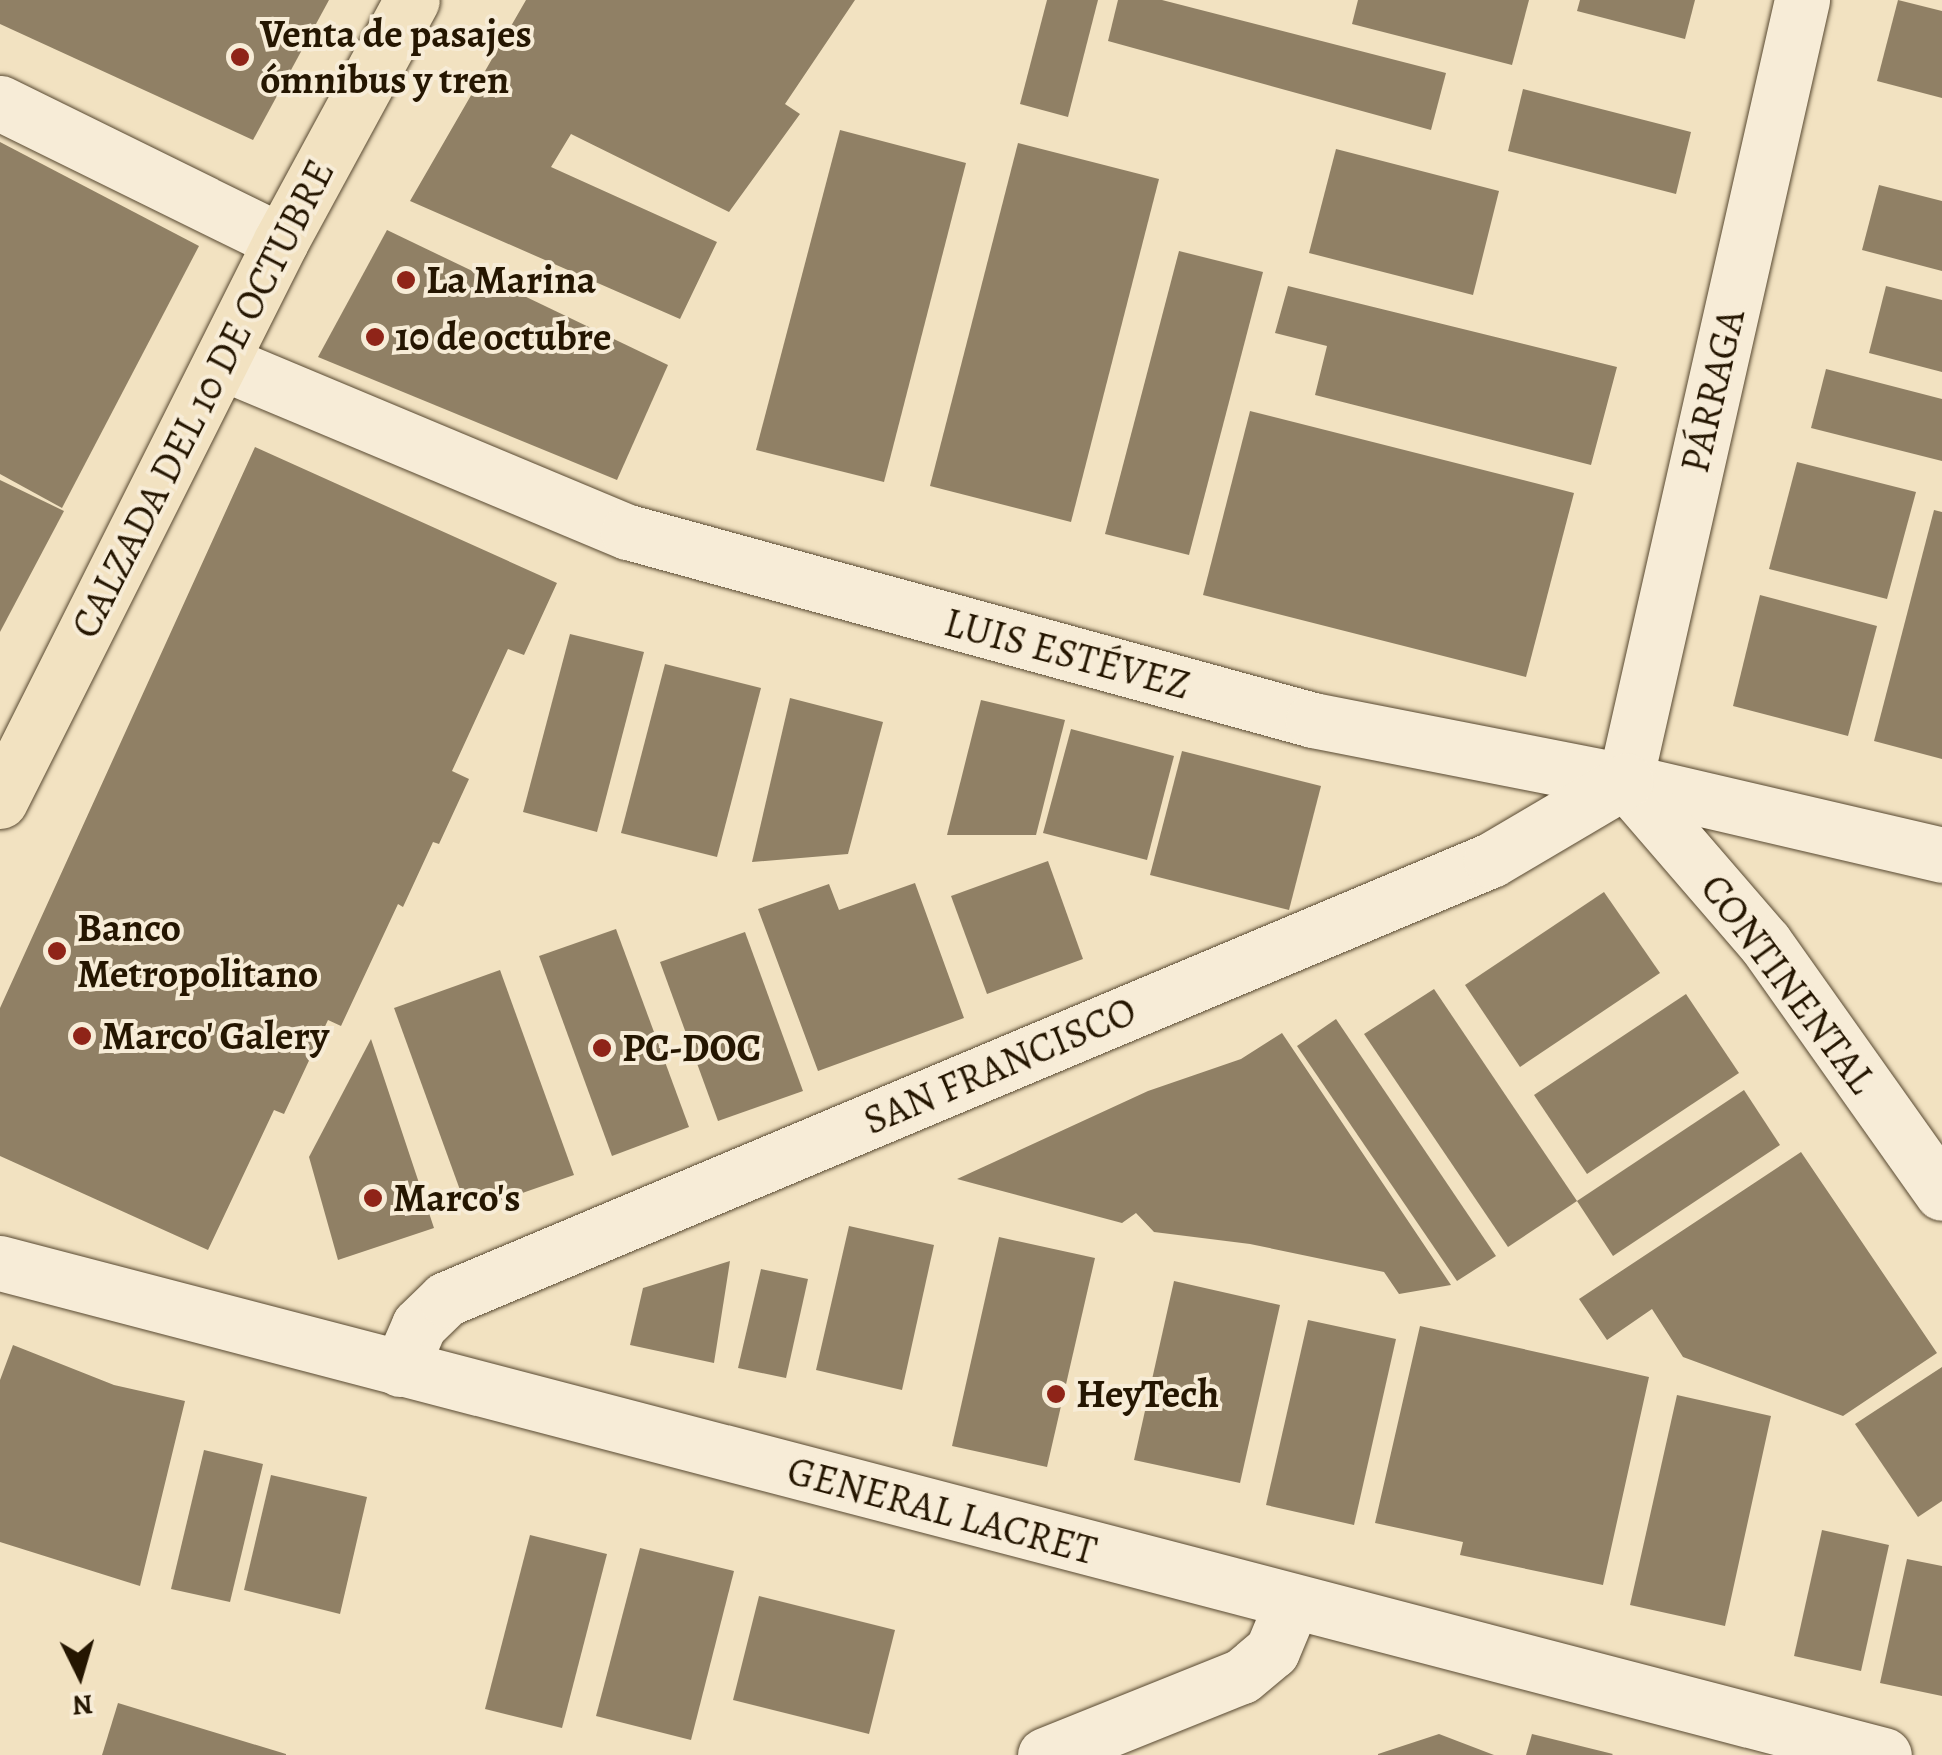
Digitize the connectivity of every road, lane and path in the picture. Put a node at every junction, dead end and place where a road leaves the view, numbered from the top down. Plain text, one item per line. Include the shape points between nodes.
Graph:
1 (412, 0) edge
2 (1802, 0) edge
3 (0, 103) edge
4 (281, 242) junction
5 (220, 362) junction
6 (1624, 781) junction
7 (0, 801) edge
8 (1942, 855) edge
9 (1942, 1194) edge
10 (0, 1263) edge
11 (400, 1370) junction
12 (1292, 1602) junction
13 (1045, 1755) edge
14 (1884, 1755) edge

1 - 4 main road, CALZADA DEL 10 DE OCTUBRE
2 - 6 street, PÁRRAGA
3 - 4 street
4 - 5 main road, CALZADA DEL 10 DE OCTUBRE
5 - 6 street, LUIS ESTÉVEZ via 628,532 1313,720
5 - 7 main road, CALZADA DEL 10 DE OCTUBRE
6 - 8 street, LUIS ESTÉVEZ
6 - 9 street, CONTINENTAL via 1766,943
6 - 11 street, SAN FRANCISCO via 1490,860 446,1298 419,1325
10 - 11 street, GENERAL LACRET
11 - 12 street, GENERAL LACRET
12 - 13 street via 1272,1652 1242,1676
12 - 14 street, GENERAL LACRET

